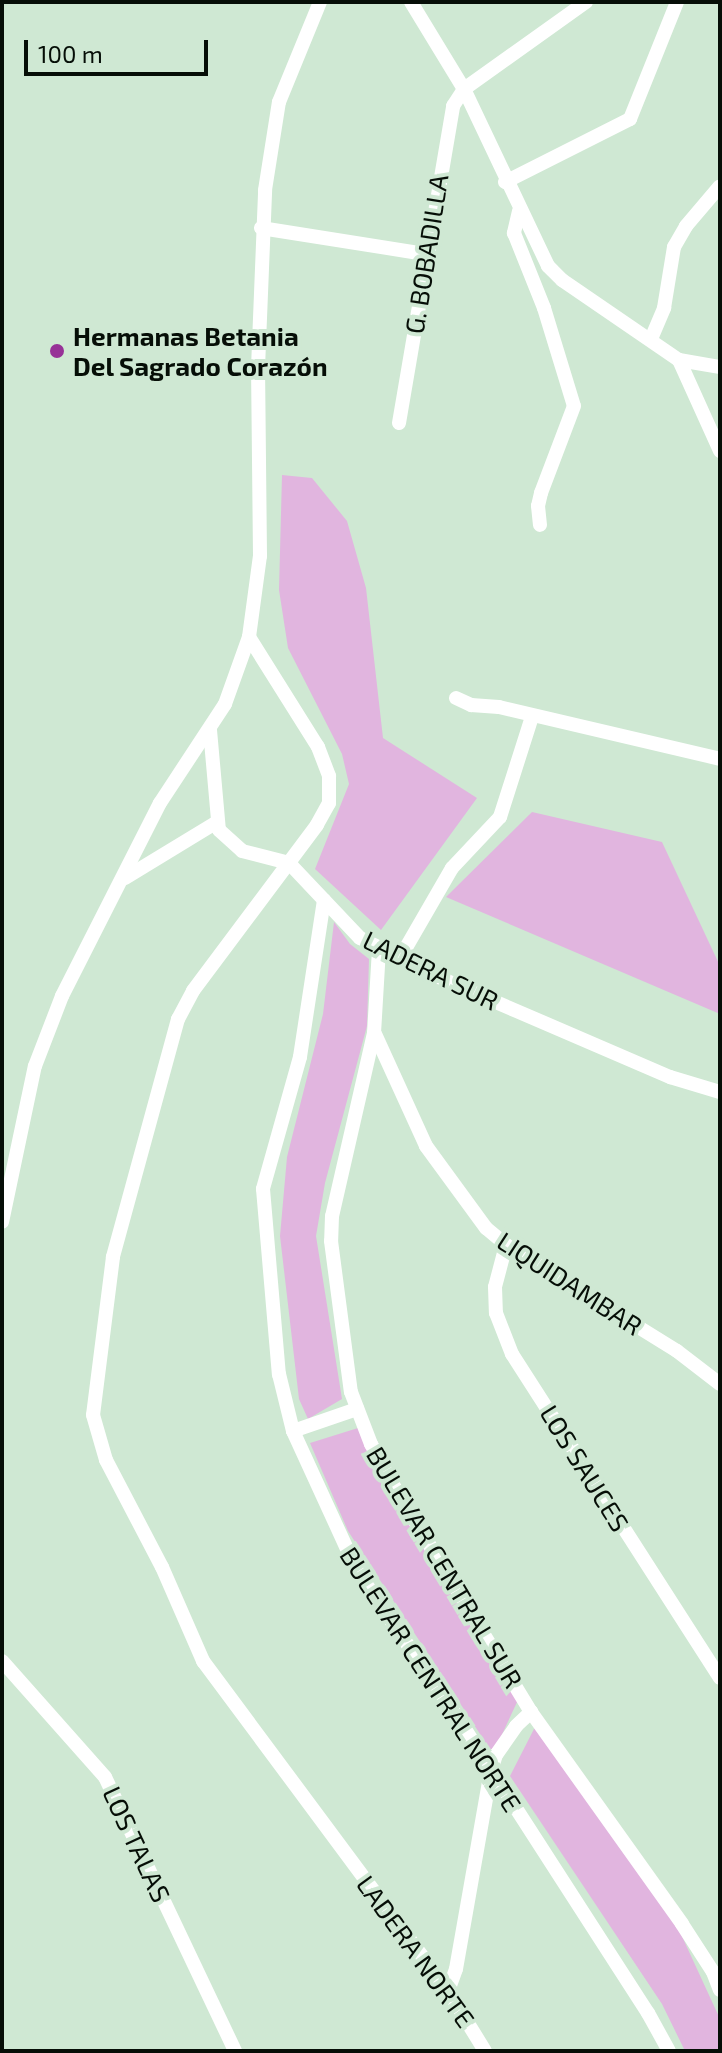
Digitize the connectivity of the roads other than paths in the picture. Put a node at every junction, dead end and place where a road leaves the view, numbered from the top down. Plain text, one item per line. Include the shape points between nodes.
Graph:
1 (320, 2) edge
2 (411, 2) edge
3 (677, 2) edge
4 (583, 3) edge
5 (464, 89) junction
6 (505, 182) junction
7 (720, 186) edge
8 (519, 211) junction
9 (261, 228) junction
10 (425, 254) junction
11 (651, 339) junction
12 (679, 360) junction
13 (720, 367) edge
14 (399, 423) dead end
15 (720, 451) edge
16 (540, 525) dead end
17 (249, 637) junction
18 (456, 698) dead end
19 (532, 717) junction
20 (210, 730) junction
21 (720, 759) edge
22 (217, 822) junction
23 (289, 863) junction
24 (121, 881) junction
25 (324, 900) junction
26 (379, 949) junction
27 (400, 958) junction
28 (374, 1033) junction
29 (720, 1092) edge
30 (2, 1222) edge
31 (506, 1245) junction
32 (720, 1384) edge
33 (357, 1409) junction
34 (293, 1431) junction
35 (2, 1661) edge
36 (720, 1678) edge
37 (531, 1712) junction
38 (491, 1771) junction
39 (720, 1990) edge
40 (448, 1991) junction
41 (235, 2051) edge
42 (485, 2051) edge
43 (669, 2051) edge

1 - 9 street via 279,102
2 - 5 street
3 - 6 street via 630,119
4 - 5 street
5 - 6 street
5 - 10 street, G. BOBADILLA via 453,106
6 - 8 street
7 - 11 street via 674,247 664,308
8 - 11 street via 555,274
8 - 16 street via 514,233 574,406 541,493
9 - 10 street
9 - 17 street via 260,556
10 - 14 street, G. BOBADILLA
11 - 12 street
12 - 13 street
12 - 15 street
17 - 20 street
17 - 23 street, LADERA NORTE via 318,747 329,776 324,815
18 - 19 street
19 - 21 street
19 - 27 street via 500,817 452,868
20 - 22 street
20 - 24 street via 160,803
22 - 23 street via 242,851
22 - 24 street
23 - 25 street, LADERA SUR
23 - 40 street, LADERA NORTE via 193,991 178,1019 113,1257 93,1415 106,1460 173,1589 198,1652
24 - 30 street via 44,1038
25 - 26 street, LADERA SUR via 347,927
25 - 34 street, BULEVAR CENTRAL NORTE via 300,1057 263,1189 279,1374
26 - 27 street, LADERA SUR
26 - 28 street, BULEVAR CENTRAL SUR
27 - 29 street, LADERA SUR via 670,1077
28 - 31 street, LIQUIDAMBAR via 426,1146 463,1202
28 - 33 street, BULEVAR CENTRAL SUR via 332,1228 347,1377
31 - 32 street, LIQUIDAMBAR via 677,1351
31 - 36 street, LOS SAUCES via 495,1287 496,1313 512,1354
33 - 34 street
33 - 37 street, BULEVAR CENTRAL SUR via 396,1490
34 - 38 street, BULEVAR CENTRAL NORTE via 357,1571
35 - 41 street, LOS TALAS via 105,1777
37 - 38 street via 496,1755
37 - 39 street, BULEVAR CENTRAL SUR via 689,1934
38 - 40 street
38 - 43 street, BULEVAR CENTRAL NORTE
40 - 42 street, LADERA NORTE

